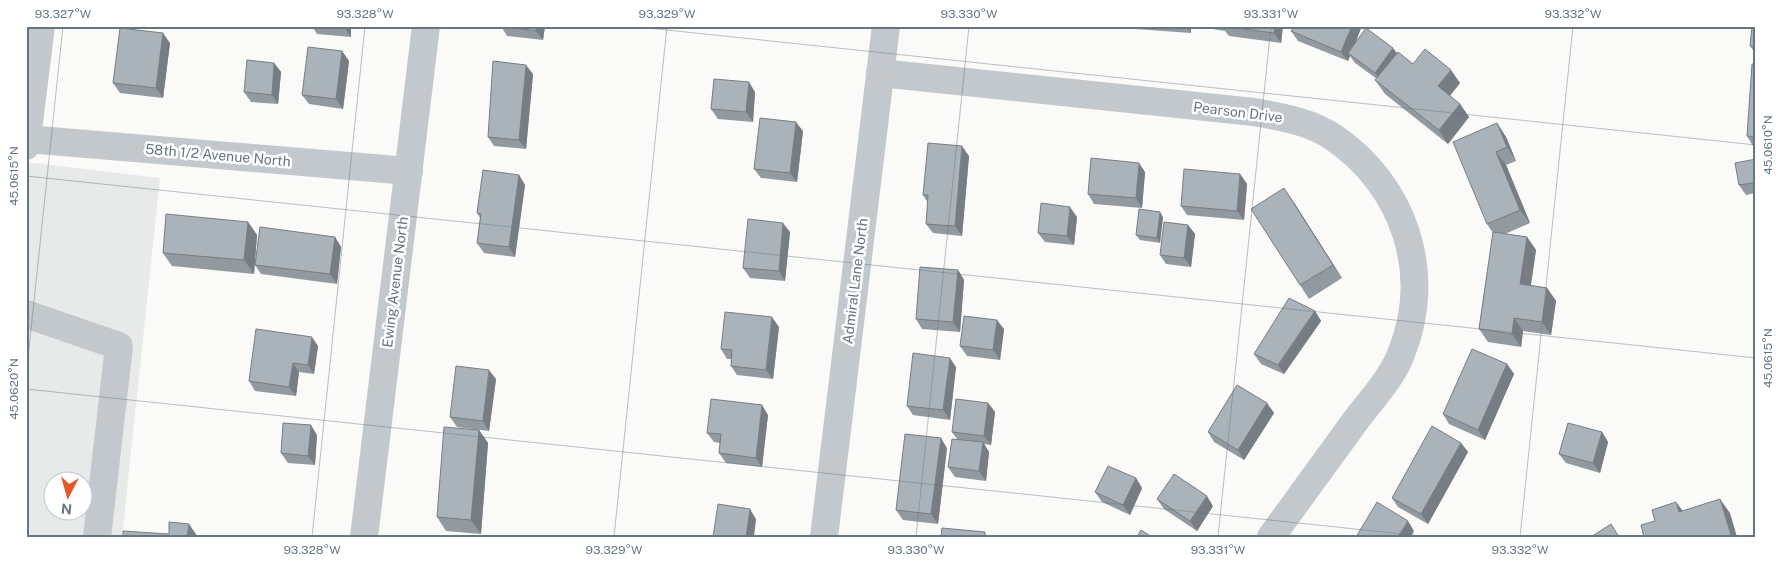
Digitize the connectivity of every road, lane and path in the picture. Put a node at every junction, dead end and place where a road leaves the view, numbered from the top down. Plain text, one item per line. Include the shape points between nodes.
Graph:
1 (41, 26) edge
2 (426, 26) edge
3 (886, 26) edge
4 (880, 73) junction
5 (27, 142) edge
6 (409, 171) junction
7 (26, 314) edge
8 (97, 537) edge
9 (364, 537) edge
10 (824, 537) edge
11 (1271, 537) edge

1 - 5 street
2 - 6 street, Ewing Avenue North
3 - 4 street, Admiral Lane North
4 - 10 street, Admiral Lane North
4 - 11 street, Pearson Drive via 1254,112 1294,119 1332,136 1363,162 1390,194 1407,232 1414,273 1412,314 1401,355
5 - 6 street, 58th 1/2 Avenue North
6 - 9 street, Ewing Avenue North
7 - 8 street via 119,346

